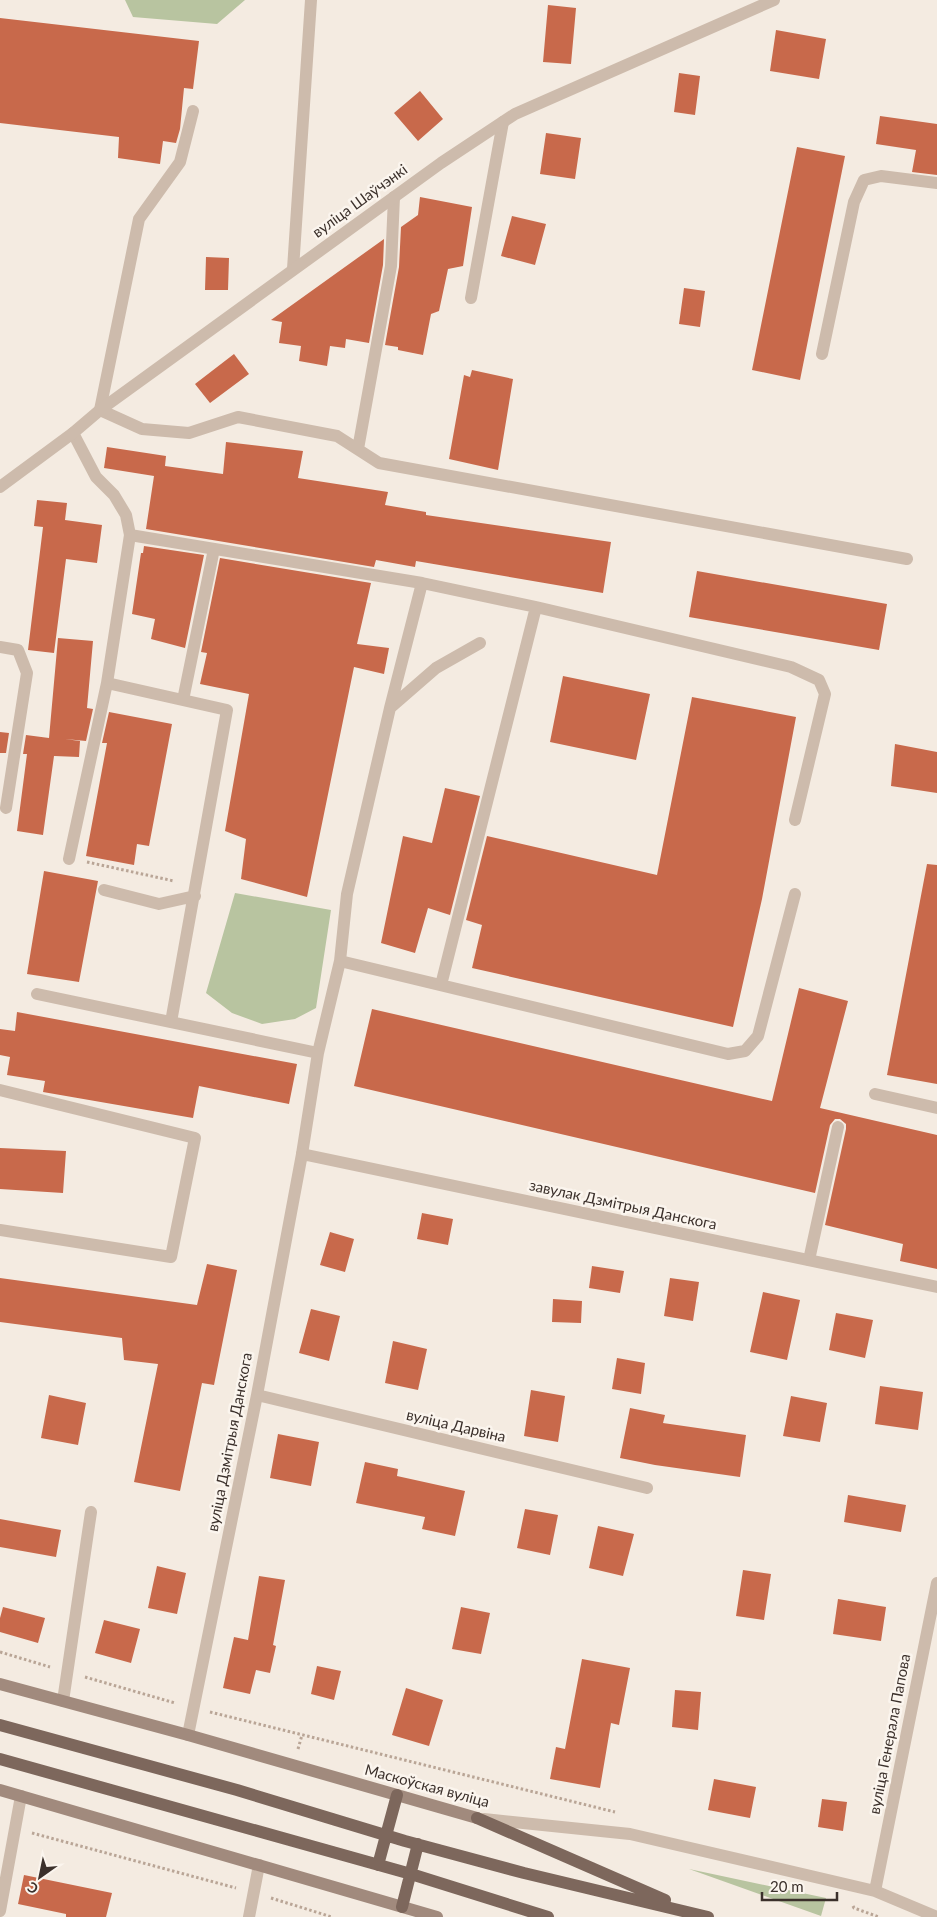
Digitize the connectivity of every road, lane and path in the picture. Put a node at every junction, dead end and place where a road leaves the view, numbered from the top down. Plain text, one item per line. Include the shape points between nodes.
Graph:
1 (311, 0) edge
2 (774, 0) edge
3 (193, 110) dead end
4 (503, 122) junction
5 (937, 183) edge
6 (394, 196) junction
7 (293, 269) junction
8 (471, 298) dead end
9 (822, 354) dead end
10 (100, 410) junction
11 (73, 433) junction
12 (358, 449) junction
13 (0, 487) edge
14 (130, 535) junction
15 (214, 549) junction
16 (907, 559) dead end
17 (422, 583) junction
18 (536, 606) junction
19 (480, 643) dead end
20 (0, 647) edge
21 (107, 683) junction
22 (183, 700) junction
23 (390, 708) junction
24 (6, 808) dead end
25 (795, 820) dead end
26 (69, 859) joint
27 (104, 890) dead end
28 (196, 891) junction
29 (796, 894) dead end
30 (340, 961) junction
31 (441, 985) junction
32 (37, 994) dead end
33 (171, 1022) junction
34 (318, 1053) junction
35 (0, 1090) edge
36 (875, 1094) dead end
37 (937, 1108) edge
38 (838, 1126) dead end
39 (302, 1154) junction
40 (0, 1230) edge
41 (809, 1260) junction
42 (937, 1287) edge
43 (257, 1395) junction
44 (647, 1488) dead end
45 (91, 1512) dead end
46 (937, 1583) edge
47 (0, 1652) edge
48 (67, 1672) junction
49 (0, 1684) edge
50 (63, 1700) junction
51 (193, 1708) junction
52 (0, 1725) edge
53 (188, 1735) junction
54 (0, 1760) edge
55 (0, 1790) edge
56 (398, 1795) junction
57 (21, 1796) junction
58 (624, 1814) dead end
59 (477, 1818) junction
60 (16, 1828) junction
61 (386, 1836) junction
62 (418, 1844) junction
63 (259, 1865) junction
64 (378, 1865) junction
65 (411, 1874) junction
66 (875, 1891) junction
67 (254, 1893) junction
68 (854, 1908) dead end
69 (0, 1911) edge
70 (410, 1911) edge
71 (703, 1915) edge
72 (249, 1917) edge
73 (332, 1917) edge
74 (437, 1917) edge
75 (548, 1917) edge
76 (879, 1917) edge
77 (937, 1917) edge

1 - 7 street
2 - 4 street, вуліца Шаўчэнкі via 514,114
3 - 10 street via 180,162 140,220
4 - 6 street, вуліца Шаўчэнкі
4 - 8 street
5 - 9 street via 881,176 864,180 854,202
6 - 7 street, вуліца Шаўчэнкі
6 - 12 street via 391,266
7 - 10 street, вуліца Шаўчэнкі
10 - 11 street, вуліца Шаўчэнкі
10 - 12 street via 142,429 190,433 238,417 337,436
11 - 13 street, вуліца Шаўчэнкі
11 - 14 street via 96,477 114,495 126,514
12 - 16 street via 379,463
14 - 15 street
14 - 21 street
15 - 17 street
15 - 22 street
17 - 18 street
17 - 23 street, вуліца Дзмітрыя Данскога
18 - 25 street via 791,668 819,680 825,694
18 - 31 street
19 - 23 street via 436,668
20 - 24 street via 18,650 27,673
21 - 22 street
21 - 26 street
22 - 28 street via 227,710
23 - 30 street, вуліца Дзмітрыя Данскога via 347,894
26 - 28 path
27 - 28 street via 159,904
28 - 33 street
29 - 31 street via 758,1036 745,1051 728,1054
30 - 31 street
30 - 34 street, вуліца Дзмітрыя Данскога
32 - 33 street
33 - 34 street
34 - 39 street, вуліца Дзмітрыя Данскога
35 - 40 street via 195,1138 171,1257
36 - 37 street
38 - 41 street
39 - 41 street, завулак Дзмітрыя Данскога
39 - 43 street, вуліца Дзмітрыя Данскога
41 - 42 street, завулак Дзмітрыя Данскога
43 - 44 street, вуліца Дарвіна
43 - 51 street, вуліца Дзмітрыя Данскога
45 - 48 street
46 - 66 street, вуліца Генерала Папова
47 - 48 path
48 - 50 street
48 - 51 path
49 - 50 street, Маскоўская вуліца
50 - 53 street, Маскоўская вуліца
51 - 53 street, вуліца Дзмітрыя Данскога
51 - 58 path
52 - 61 main road via 237,1790
53 - 56 street, Маскоўская вуліца
54 - 64 main road
55 - 57 street
56 - 59 street, Маскоўская вуліца
56 - 61 main road
57 - 60 street
57 - 63 street
59 - 66 street, Маскоўская вуліца via 630,1834
59 - 71 main road
60 - 67 path
60 - 69 street
61 - 62 main road
61 - 64 main road
62 - 65 main road
62 - 71 main road via 524,1873
63 - 67 street
63 - 70 street
64 - 65 main road
65 - 70 main road
65 - 75 main road
66 - 77 street, Маскоўская вуліца
67 - 72 street
67 - 73 path
68 - 76 path
70 - 74 street

